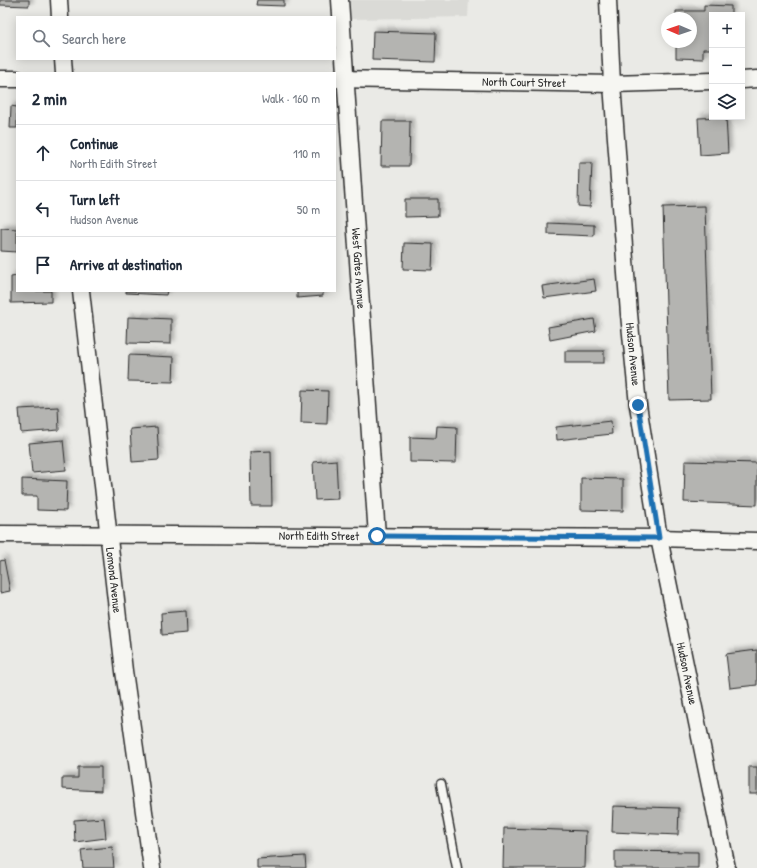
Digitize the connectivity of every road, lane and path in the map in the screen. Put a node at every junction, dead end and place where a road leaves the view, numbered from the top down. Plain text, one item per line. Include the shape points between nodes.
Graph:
1 (59, 0) edge
2 (340, 0) edge
3 (608, 0) edge
4 (60, 16) edge
5 (63, 60) edge
6 (64, 72) edge
7 (0, 79) edge
8 (16, 79) edge
9 (340, 79) edge
10 (757, 79) edge
11 (709, 80) edge
12 (745, 80) edge
13 (612, 84) junction
14 (81, 292) edge
15 (0, 534) edge
16 (109, 534) junction
17 (377, 536) junction
18 (659, 538) junction
19 (757, 541) edge
20 (441, 784) dead end
21 (152, 868) edge
22 (457, 868) edge
23 (727, 868) edge

1 - 4 street
2 - 9 street, West Gates Avenue
3 - 13 street, Hudson Avenue
5 - 6 street
7 - 8 street
9 - 13 street, North Court Street
9 - 17 street, West Gates Avenue
10 - 12 street
11 - 13 street, North Court Street
13 - 18 street, Hudson Avenue via 635,377
14 - 16 street, Lomond Avenue
15 - 16 street, North Edith Street
16 - 17 street, North Edith Street
16 - 21 street, Lomond Avenue via 126,693
17 - 18 street, North Edith Street
18 - 19 street, North Edith Street
18 - 23 street, Hudson Avenue
20 - 22 lane

